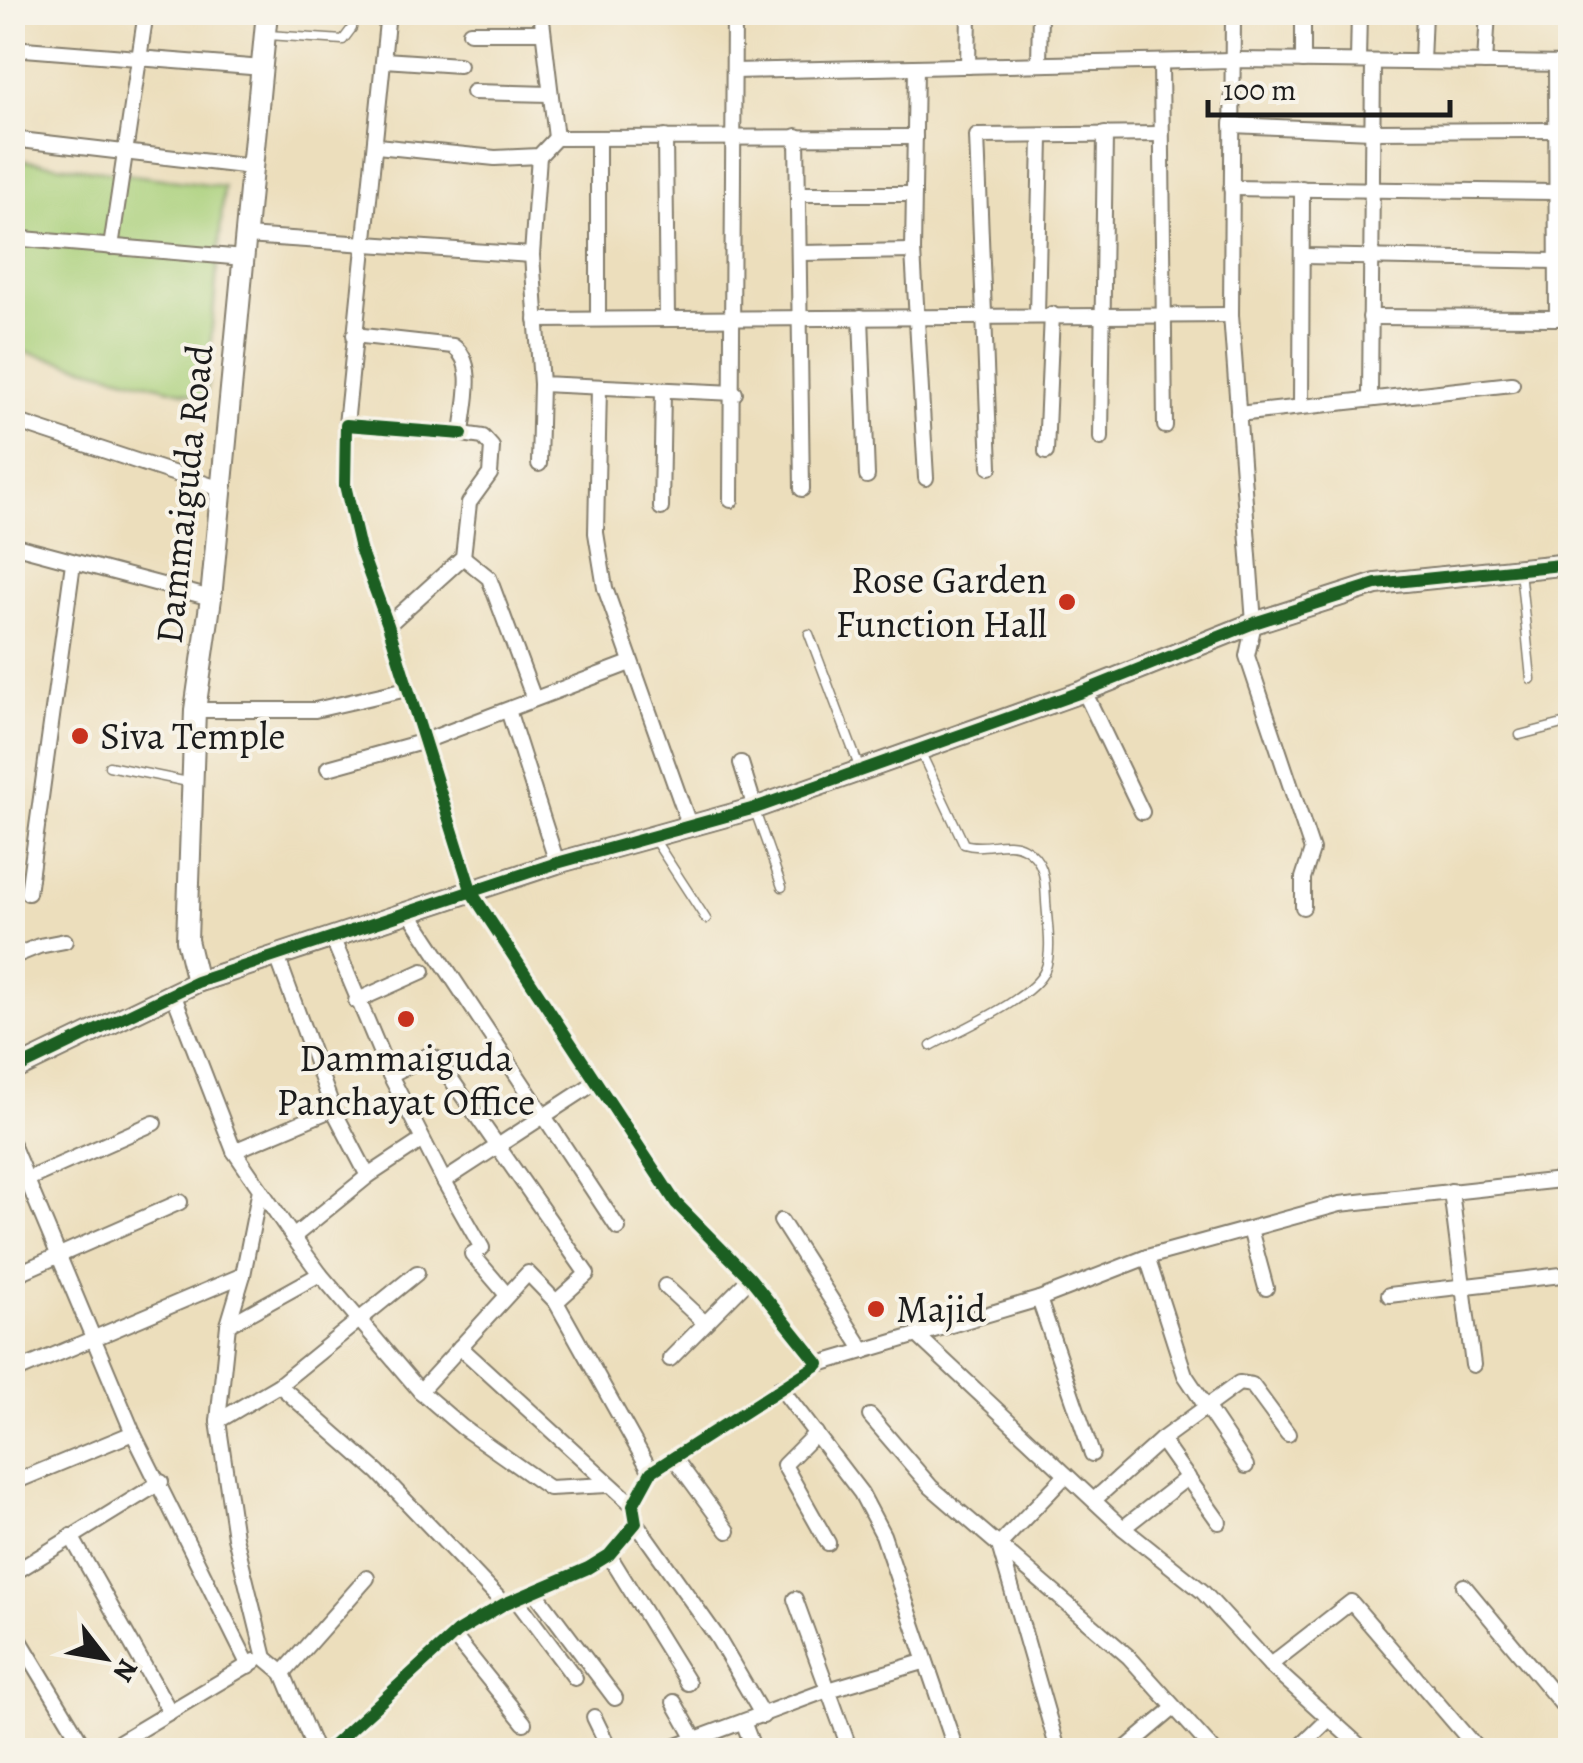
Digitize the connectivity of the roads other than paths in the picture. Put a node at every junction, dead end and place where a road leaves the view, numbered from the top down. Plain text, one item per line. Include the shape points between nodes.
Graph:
1 (146, 12) edge
2 (267, 12) edge
3 (354, 12) edge
4 (388, 12) edge
5 (541, 12) edge
6 (734, 12) edge
7 (970, 12) edge
8 (1040, 12) edge
9 (1233, 12) edge
10 (1303, 12) edge
11 (1359, 12) edge
12 (1424, 12) edge
13 (1488, 12) edge
14 (470, 32) dead end
15 (544, 32) junction
16 (266, 35) junction
17 (12, 48) edge
18 (140, 56) junction
19 (384, 60) junction
20 (1232, 60) junction
21 (1304, 61) junction
22 (1161, 62) junction
23 (1365, 62) junction
24 (1422, 62) junction
25 (1485, 63) junction
26 (1040, 64) junction
27 (1563, 64) edge
28 (459, 66) dead end
29 (968, 66) junction
30 (916, 67) junction
31 (263, 68) junction
32 (734, 71) junction
33 (473, 92) dead end
34 (550, 94) junction
35 (1560, 119) edge
36 (1232, 125) junction
37 (1372, 132) junction
38 (1105, 134) junction
39 (1161, 134) junction
40 (735, 136) junction
41 (796, 136) junction
42 (666, 137) junction
43 (915, 137) junction
44 (556, 138) junction
45 (598, 138) junction
46 (1041, 138) junction
47 (12, 139) edge
48 (376, 146) junction
49 (124, 152) junction
50 (539, 156) junction
51 (252, 167) junction
52 (1232, 188) junction
53 (1302, 188) junction
54 (1372, 190) junction
55 (1556, 192) junction
56 (798, 194) junction
57 (914, 194) junction
58 (246, 236) junction
59 (12, 238) edge
60 (362, 243) junction
61 (111, 246) junction
62 (914, 251) junction
63 (801, 253) junction
64 (532, 255) junction
65 (1303, 256) junction
66 (1371, 257) junction
67 (244, 258) junction
68 (1557, 261) junction
69 (1106, 314) junction
70 (1045, 315) junction
71 (1164, 315) junction
72 (1231, 315) junction
73 (981, 316) junction
74 (861, 317) junction
75 (1370, 317) junction
76 (666, 319) junction
77 (734, 319) junction
78 (536, 320) junction
79 (598, 320) junction
80 (801, 320) junction
81 (917, 320) junction
82 (354, 335) junction
83 (541, 384) junction
84 (1512, 384) dead end
85 (599, 387) junction
86 (663, 390) junction
87 (734, 394) junction
88 (1370, 398) junction
89 (1301, 404) junction
90 (1238, 414) junction
91 (12, 420) edge
92 (346, 425) junction
93 (1165, 426) dead end
94 (462, 434) junction
95 (1101, 438) dead end
96 (1046, 452) dead end
97 (539, 464) dead end
98 (990, 467) dead end
99 (867, 476) dead end
100 (926, 478) dead end
101 (802, 489) dead end
102 (220, 490) junction
103 (731, 500) dead end
104 (661, 508) dead end
105 (12, 545) edge
106 (463, 557) junction
107 (73, 563) junction
108 (1570, 564) edge
109 (1520, 570) junction
110 (210, 598) junction
111 (1254, 622) junction
112 (388, 625) junction
113 (808, 634) dead end
114 (630, 662) junction
115 (1530, 679) dead end
116 (408, 689) junction
117 (1084, 691) junction
118 (534, 699) junction
119 (195, 710) junction
120 (508, 710) junction
121 (1570, 722) edge
122 (1520, 735) dead end
123 (422, 742) junction
124 (919, 749) junction
125 (741, 763) dead end
126 (109, 766) dead end
127 (328, 768) dead end
128 (861, 770) junction
129 (192, 782) junction
130 (755, 808) junction
131 (1142, 812) dead end
132 (690, 827) junction
133 (653, 837) junction
134 (557, 862) junction
135 (782, 886) dead end
136 (28, 893) dead end
137 (472, 893) junction
138 (1302, 907) dead end
139 (409, 912) junction
140 (706, 920) dead end
141 (332, 938) junction
142 (65, 942) dead end
143 (277, 956) junction
144 (12, 958) edge
145 (422, 971) dead end
146 (197, 982) junction
147 (174, 996) junction
148 (356, 1001) junction
149 (931, 1046) dead end
150 (12, 1072) edge
151 (390, 1076) junction
152 (596, 1082) junction
153 (333, 1109) junction
154 (547, 1114) junction
155 (154, 1123) dead end
156 (421, 1142) junction
157 (12, 1144) edge
158 (498, 1149) junction
159 (234, 1151) junction
160 (368, 1176) junction
161 (27, 1178) junction
162 (1570, 1178) edge
163 (444, 1182) junction
164 (12, 1186) edge
165 (260, 1189) junction
166 (1451, 1191) junction
167 (180, 1202) dead end
168 (781, 1222) dead end
169 (618, 1228) dead end
170 (1250, 1228) junction
171 (293, 1237) junction
172 (60, 1254) junction
173 (1147, 1257) junction
174 (417, 1273) dead end
175 (320, 1274) junction
176 (1570, 1274) edge
177 (244, 1275) junction
178 (12, 1276) edge
179 (750, 1278) junction
180 (664, 1286) dead end
181 (1463, 1287) junction
182 (1266, 1288) dead end
183 (507, 1295) junction
184 (1389, 1296) dead end
185 (1040, 1299) junction
186 (556, 1302) junction
187 (705, 1323) junction
188 (359, 1324) junction
189 (228, 1325) junction
190 (96, 1336) junction
191 (918, 1336) junction
192 (460, 1347) junction
193 (864, 1351) junction
194 (670, 1360) dead end
195 (818, 1364) junction
196 (1473, 1365) dead end
197 (12, 1373) edge
198 (279, 1385) junction
199 (780, 1388) junction
200 (420, 1391) junction
201 (1202, 1406) junction
202 (870, 1416) dead end
203 (218, 1421) junction
204 (133, 1432) junction
205 (816, 1433) junction
206 (1288, 1434) dead end
207 (1161, 1440) junction
208 (1092, 1454) dead end
209 (675, 1459) junction
210 (1246, 1466) dead end
211 (651, 1472) junction
212 (1066, 1475) junction
213 (1188, 1477) junction
214 (161, 1482) junction
215 (12, 1483) edge
216 (608, 1486) junction
217 (1095, 1500) junction
218 (633, 1505) junction
219 (1220, 1522) dead end
220 (636, 1523) junction
221 (1124, 1528) junction
222 (728, 1531) dead end
223 (71, 1536) junction
224 (828, 1543) dead end
225 (999, 1545) junction
226 (609, 1555) junction
227 (12, 1574) edge
228 (367, 1578) dead end
229 (1464, 1586) dead end
230 (536, 1593) junction
231 (795, 1599) dead end
232 (511, 1603) junction
233 (12, 1627) edge
234 (453, 1635) junction
235 (265, 1658) junction
236 (923, 1662) junction
237 (1270, 1665) junction
238 (249, 1666) junction
239 (283, 1673) junction
240 (574, 1678) dead end
241 (688, 1684) dead end
242 (825, 1691) junction
243 (616, 1698) dead end
244 (674, 1702) dead end
245 (1174, 1708) junction
246 (170, 1712) junction
247 (1570, 1714) edge
248 (764, 1716) junction
249 (594, 1717) dead end
250 (1329, 1719) junction
251 (524, 1722) dead end
252 (744, 1724) junction
253 (695, 1739) junction
254 (86, 1750) edge
255 (106, 1750) edge
256 (315, 1750) edge
257 (328, 1750) edge
258 (610, 1750) edge
259 (666, 1750) edge
260 (754, 1750) edge
261 (850, 1750) edge
262 (956, 1750) edge
263 (1058, 1750) edge
264 (1124, 1750) edge
265 (1212, 1750) edge
266 (1297, 1750) edge
267 (1364, 1750) edge
268 (1478, 1750) edge

1 - 18 street
2 - 16 street, Dammaiguda Road
3 - 16 lane via 343,40
4 - 19 street
5 - 15 street
6 - 32 street
7 - 29 street
8 - 26 street
9 - 20 street
10 - 21 street
11 - 23 street
12 - 24 street
13 - 25 street
14 - 15 street
15 - 34 street
16 - 31 street, Dammaiguda Road
17 - 18 street
18 - 31 street
18 - 49 street
19 - 28 street
19 - 48 street
20 - 21 street
20 - 22 street
20 - 36 street
21 - 23 street
22 - 26 street
22 - 39 street
23 - 24 street
23 - 37 street
24 - 25 street
25 - 27 street
26 - 29 street
27 - 35 street
29 - 30 street
30 - 32 street
30 - 43 street
31 - 51 street, Dammaiguda Road
32 - 40 street
33 - 34 street
34 - 44 street
35 - 37 street
35 - 55 street
36 - 37 street
36 - 52 street
37 - 54 street
38 - 39 street
38 - 46 street
38 - 69 street
39 - 71 street
40 - 41 street
40 - 42 street
40 - 77 street
41 - 43 street
41 - 56 street
42 - 45 street
42 - 76 street
43 - 57 street
44 - 45 street
44 - 50 street
45 - 79 street
46 - 70 street
46 - 73 street via 978,136
47 - 49 street
48 - 50 street
48 - 60 street
49 - 51 street
49 - 61 street
50 - 64 street
51 - 58 street, Dammaiguda Road
52 - 53 street
52 - 72 street
53 - 54 street
53 - 65 street
54 - 55 street
54 - 66 street
55 - 68 street
56 - 57 street
56 - 63 street
57 - 62 street
58 - 60 street
58 - 67 street, Dammaiguda Road
59 - 61 street
60 - 64 street
60 - 82 street
61 - 67 street
62 - 63 street
62 - 81 street
63 - 80 street
64 - 78 street
65 - 66 street
65 - 89 street
66 - 68 street
66 - 75 street
67 - 102 street, Dammaiguda Road
68 - 75 street via 1557,318
69 - 70 street
69 - 71 street
69 - 95 street
70 - 73 street
70 - 96 street
71 - 72 street
71 - 93 street
72 - 90 street
73 - 81 street
73 - 98 street
74 - 80 street
74 - 81 street
74 - 99 street
75 - 88 street
76 - 77 street
76 - 79 street
77 - 80 street
77 - 87 street
78 - 79 street
78 - 83 street
80 - 101 street
81 - 100 street
82 - 92 street
82 - 94 street via 453,346 463,353
83 - 85 street
83 - 97 street
84 - 88 street
85 - 86 street
85 - 114 street via 596,534 605,588
86 - 87 street
86 - 104 street
87 - 103 street
88 - 89 street
89 - 90 street
90 - 111 street
91 - 102 street
92 - 94 street
92 - 112 street via 346,485
94 - 106 street via 488,441 492,465 469,504
102 - 110 street, Dammaiguda Road
105 - 107 street
106 - 112 street
106 - 118 street via 489,578
107 - 110 street
107 - 136 street
108 - 109 street
109 - 111 street via 1376,584
109 - 115 lane
110 - 119 street, Dammaiguda Road
111 - 117 street
111 - 138 street via 1246,656 1312,850
112 - 116 street
113 - 128 lane
114 - 118 street
114 - 132 street
116 - 119 street via 315,710
116 - 123 street
117 - 124 street
117 - 131 street
118 - 120 street
119 - 129 street, Dammaiguda Road
120 - 123 street
120 - 134 street
121 - 122 lane
123 - 127 street
123 - 137 street
124 - 128 street
124 - 149 lane via 958,837 974,848 1028,849 1045,878 1048,955 1037,982
125 - 130 street
126 - 129 lane
128 - 130 street
129 - 146 street, Dammaiguda Road via 187,940
130 - 132 street
130 - 135 lane
132 - 133 street
133 - 134 street
133 - 140 lane
134 - 137 street
137 - 139 street
137 - 152 street
139 - 141 street
139 - 154 street
141 - 143 street
141 - 148 street
142 - 144 street
143 - 146 street
143 - 153 street
145 - 148 street
146 - 147 street
147 - 150 street
147 - 159 street
148 - 151 street
151 - 156 street
151 - 158 street via 430,1054
152 - 154 street
152 - 179 street via 676,1203
153 - 159 street
153 - 160 street
154 - 158 street
154 - 169 street
155 - 161 street
156 - 160 street
156 - 163 street
157 - 161 street
158 - 163 street
158 - 186 street via 587,1274
159 - 165 street
160 - 171 street
161 - 164 street
161 - 172 street
162 - 166 street
163 - 183 street via 482,1248 472,1254
165 - 171 street
165 - 177 street
166 - 170 street via 1340,1204
166 - 181 street
167 - 172 street
168 - 193 street
170 - 173 street
170 - 182 street
171 - 175 street
172 - 178 street
172 - 190 street
173 - 185 street
173 - 201 street via 1185,1375
174 - 188 street
175 - 188 street
175 - 189 street
176 - 181 street
177 - 189 street
177 - 190 street
179 - 187 street
179 - 195 street
180 - 187 street
181 - 184 street
181 - 196 street
183 - 186 street via 528,1273
183 - 192 street
185 - 191 street
185 - 208 street
186 - 211 street
187 - 194 street
188 - 198 street
188 - 200 street
189 - 203 street
190 - 197 street
190 - 204 street
191 - 193 street
191 - 212 street
192 - 200 street
192 - 216 street
193 - 195 street
195 - 199 street
198 - 203 street
198 - 232 street
199 - 205 street
199 - 209 street
200 - 216 street via 548,1488
201 - 206 street via 1245,1382
201 - 207 street
201 - 210 street
202 - 225 street via 931,1487
203 - 235 street via 236,1538
204 - 214 street
204 - 215 street
205 - 224 street via 784,1465
205 - 236 street via 883,1535
207 - 213 street
207 - 217 street
209 - 211 street
209 - 222 street
211 - 218 street
212 - 217 street
212 - 225 street
213 - 219 street
213 - 221 street
214 - 223 street
214 - 238 street
216 - 218 street
217 - 221 street
218 - 220 street
220 - 226 street
220 - 248 street
221 - 237 street via 1202,1591
223 - 227 street
223 - 246 street
225 - 245 street via 1129,1657
225 - 263 street
226 - 230 street
226 - 241 street
228 - 239 street
229 - 247 street
230 - 232 street
230 - 243 street
231 - 242 street
232 - 234 street
232 - 240 street
233 - 254 street
234 - 251 street
234 - 257 street
235 - 238 street
235 - 239 street
236 - 242 street
236 - 262 street
237 - 250 street
237 - 268 street via 1351,1602
238 - 246 street
239 - 256 street
242 - 248 street
242 - 261 street
244 - 253 street
245 - 264 street
245 - 265 street
246 - 255 street
248 - 252 street
249 - 258 street
250 - 266 street
250 - 267 street
252 - 253 street
252 - 260 street
253 - 259 street

